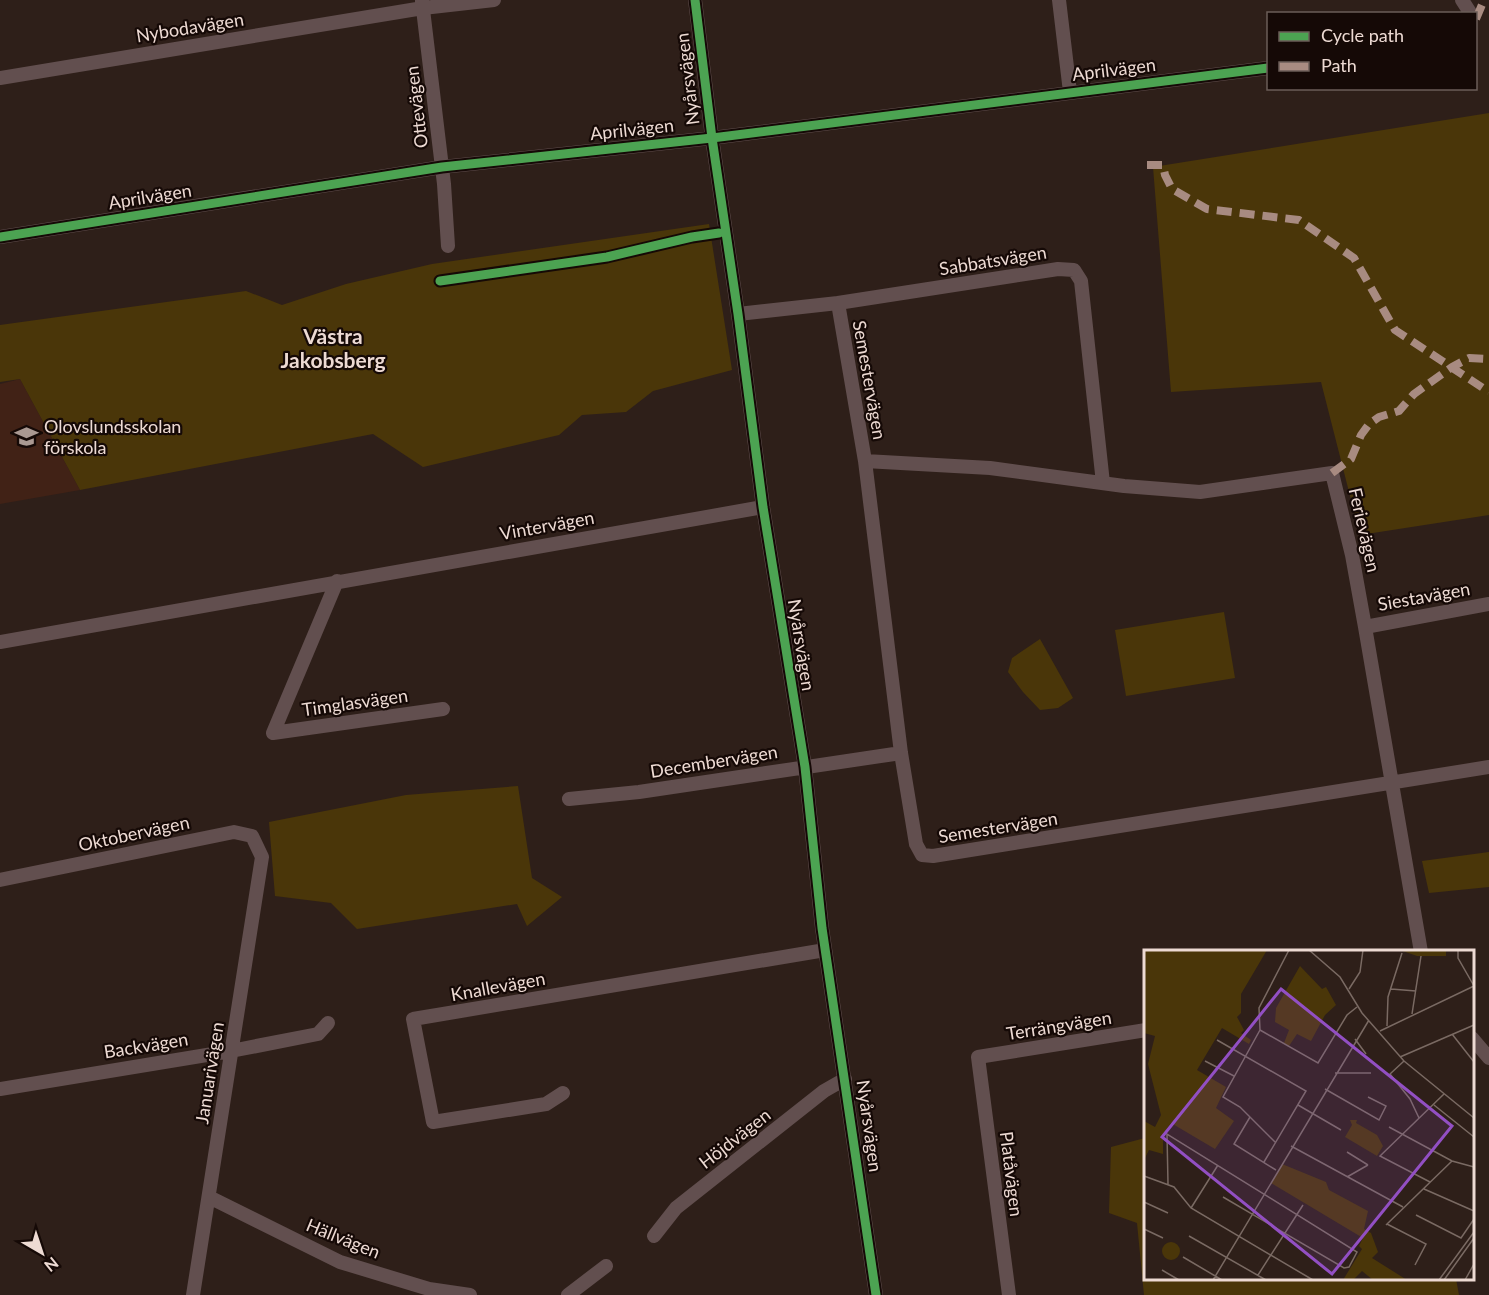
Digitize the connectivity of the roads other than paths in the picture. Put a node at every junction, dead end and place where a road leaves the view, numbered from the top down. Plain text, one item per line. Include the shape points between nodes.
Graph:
1 (494, 0) edge
2 (695, 0) edge
3 (1059, 0) edge
4 (423, 4) edge
5 (1267, 68) edge
6 (0, 78) edge
7 (1070, 92) junction
8 (712, 138) junction
9 (442, 167) junction
10 (0, 237) edge
11 (448, 246) dead end
12 (838, 303) junction
13 (738, 314) junction
14 (865, 461) junction
15 (1104, 483) junction
16 (763, 507) junction
17 (337, 581) junction
18 (1489, 604) edge
19 (1365, 627) junction
20 (0, 642) edge
21 (443, 709) dead end
22 (901, 753) junction
23 (805, 767) junction
24 (1489, 767) edge
25 (1392, 784) junction
26 (569, 799) dead end
27 (262, 857) joint
28 (0, 880) edge
29 (825, 950) junction
30 (1422, 950) edge
31 (328, 1023) dead end
32 (1144, 1030) edge
33 (1474, 1039) edge
34 (231, 1051) junction
35 (978, 1057) joint
36 (1489, 1058) edge
37 (845, 1079) junction
38 (0, 1089) edge
39 (563, 1093) dead end
40 (209, 1197) junction
41 (654, 1236) dead end
42 (606, 1266) dead end
43 (193, 1295) edge
44 (470, 1295) edge
45 (568, 1295) edge
46 (876, 1295) edge
47 (1009, 1295) edge

1 - 4 street, Nybodavägen
2 - 8 street, Nyårsvägen
3 - 7 street
4 - 6 street, Nybodavägen
4 - 9 street, Ottevägen
5 - 7 street, Aprilvägen
7 - 8 street, Aprilvägen
8 - 9 street, Aprilvägen
8 - 13 street, Nyårsvägen
9 - 10 street, Aprilvägen
9 - 11 street, Ottevägen
12 - 13 street, Sabbatsvägen
12 - 14 street, Semestervägen
12 - 15 street, Sabbatsvägen via 1058,269 1074,270 1081,281
13 - 16 street, Nyårsvägen
14 - 15 street, Ferievägen via 998,469
14 - 22 street, Semestervägen
15 - 19 street, Ferievägen via 1200,492 1332,473
16 - 17 street, Vintervägen
16 - 23 street, Nyårsvägen
17 - 20 street, Vintervägen
17 - 21 street, Timglasvägen via 273,733
18 - 19 street, Siestavägen
19 - 25 street, Ferievägen
22 - 23 street, Decembervägen
22 - 25 street, Semestervägen via 916,844 921,855 933,856
23 - 26 street, Decembervägen
23 - 29 street, Nyårsvägen
24 - 25 street, Semestervägen
25 - 30 street, Ferievägen
27 - 28 street, Oktobervägen via 252,836 234,832
27 - 34 street, Januarivägen
29 - 37 street, Nyårsvägen
29 - 39 street, Knallevägen via 413,1019 433,1122 546,1104
31 - 34 street, Backvägen via 318,1034
32 - 35 street, Terrängvägen
33 - 36 street
34 - 38 street, Backvägen
34 - 40 street, Januarivägen
35 - 47 street, Platåvägen
37 - 41 street, Höjdvägen via 824,1091 676,1208
37 - 46 street, Nyårsvägen
40 - 43 street, Januarivägen
40 - 44 street, Hällvägen via 340,1262 429,1289
42 - 45 street

